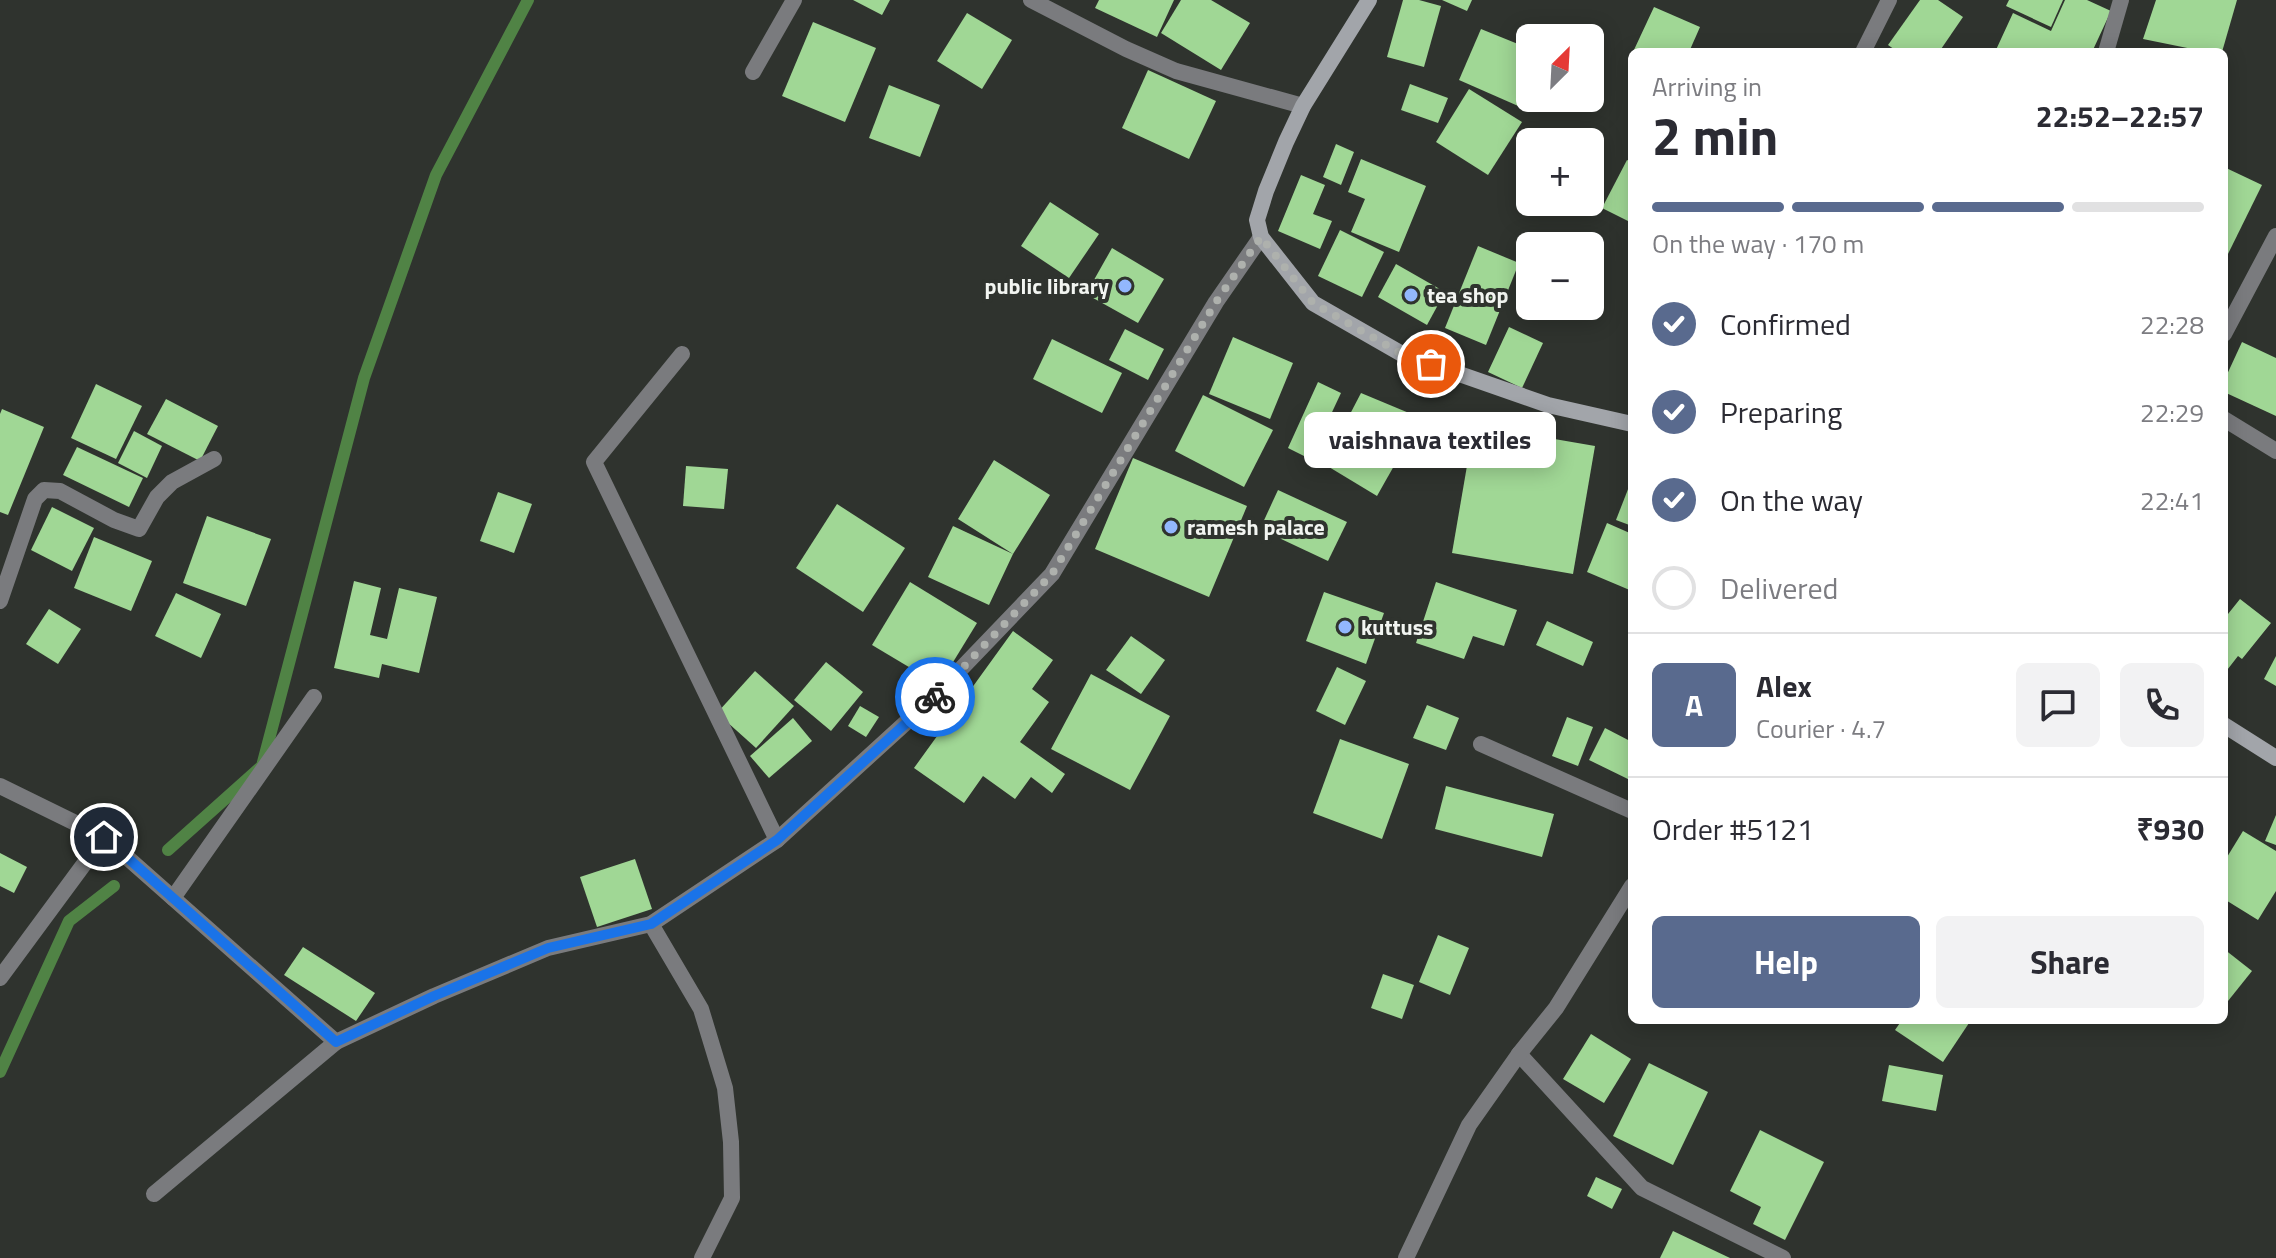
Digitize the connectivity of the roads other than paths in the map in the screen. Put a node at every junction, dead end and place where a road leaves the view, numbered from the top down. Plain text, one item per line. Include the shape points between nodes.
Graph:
1 (794, 0) edge
2 (1031, 0) edge
3 (1369, 0) edge
4 (1889, 0) edge
5 (2121, 0) edge
6 (1865, 48) edge
7 (2107, 48) edge
8 (753, 72) dead end
9 (1303, 106) junction
10 (2276, 236) edge
11 (1261, 237) junction
12 (2228, 326) edge
13 (682, 354) dead end
14 (2228, 421) edge
15 (1628, 423) edge
16 (2276, 451) edge
17 (214, 459) dead end
18 (0, 601) edge
19 (314, 697) dead end
20 (2228, 728) edge
21 (1481, 744) dead end
22 (2276, 758) edge
23 (0, 786) edge
24 (1628, 809) edge
25 (104, 837) junction
26 (777, 840) junction
27 (1628, 892) edge
28 (173, 898) junction
29 (651, 924) junction
30 (0, 978) edge
31 (336, 1042) junction
32 (1519, 1054) junction
33 (154, 1194) dead end
34 (702, 1258) edge
35 (1406, 1258) edge
36 (1783, 1258) edge

1 - 8 street
2 - 9 street via 1176,71
3 - 9 main road
4 - 6 street
5 - 7 street
9 - 11 main road via 1266,191 1257,220
10 - 12 street
11 - 15 main road via 1313,303 1402,354 1548,405
11 - 26 street via 1052,574 934,697
13 - 26 street via 594,462
14 - 16 street
17 - 18 street via 172,482 139,529 60,491 44,490 35,499
19 - 28 street
20 - 22 main road
21 - 24 street
23 - 25 street
25 - 28 street
25 - 30 street
26 - 29 street
27 - 32 street via 1556,1008
28 - 31 street
29 - 31 street via 548,948
29 - 34 street via 701,1009 725,1088 732,1198
31 - 33 street
32 - 35 street via 1469,1125
32 - 36 street via 1642,1188

